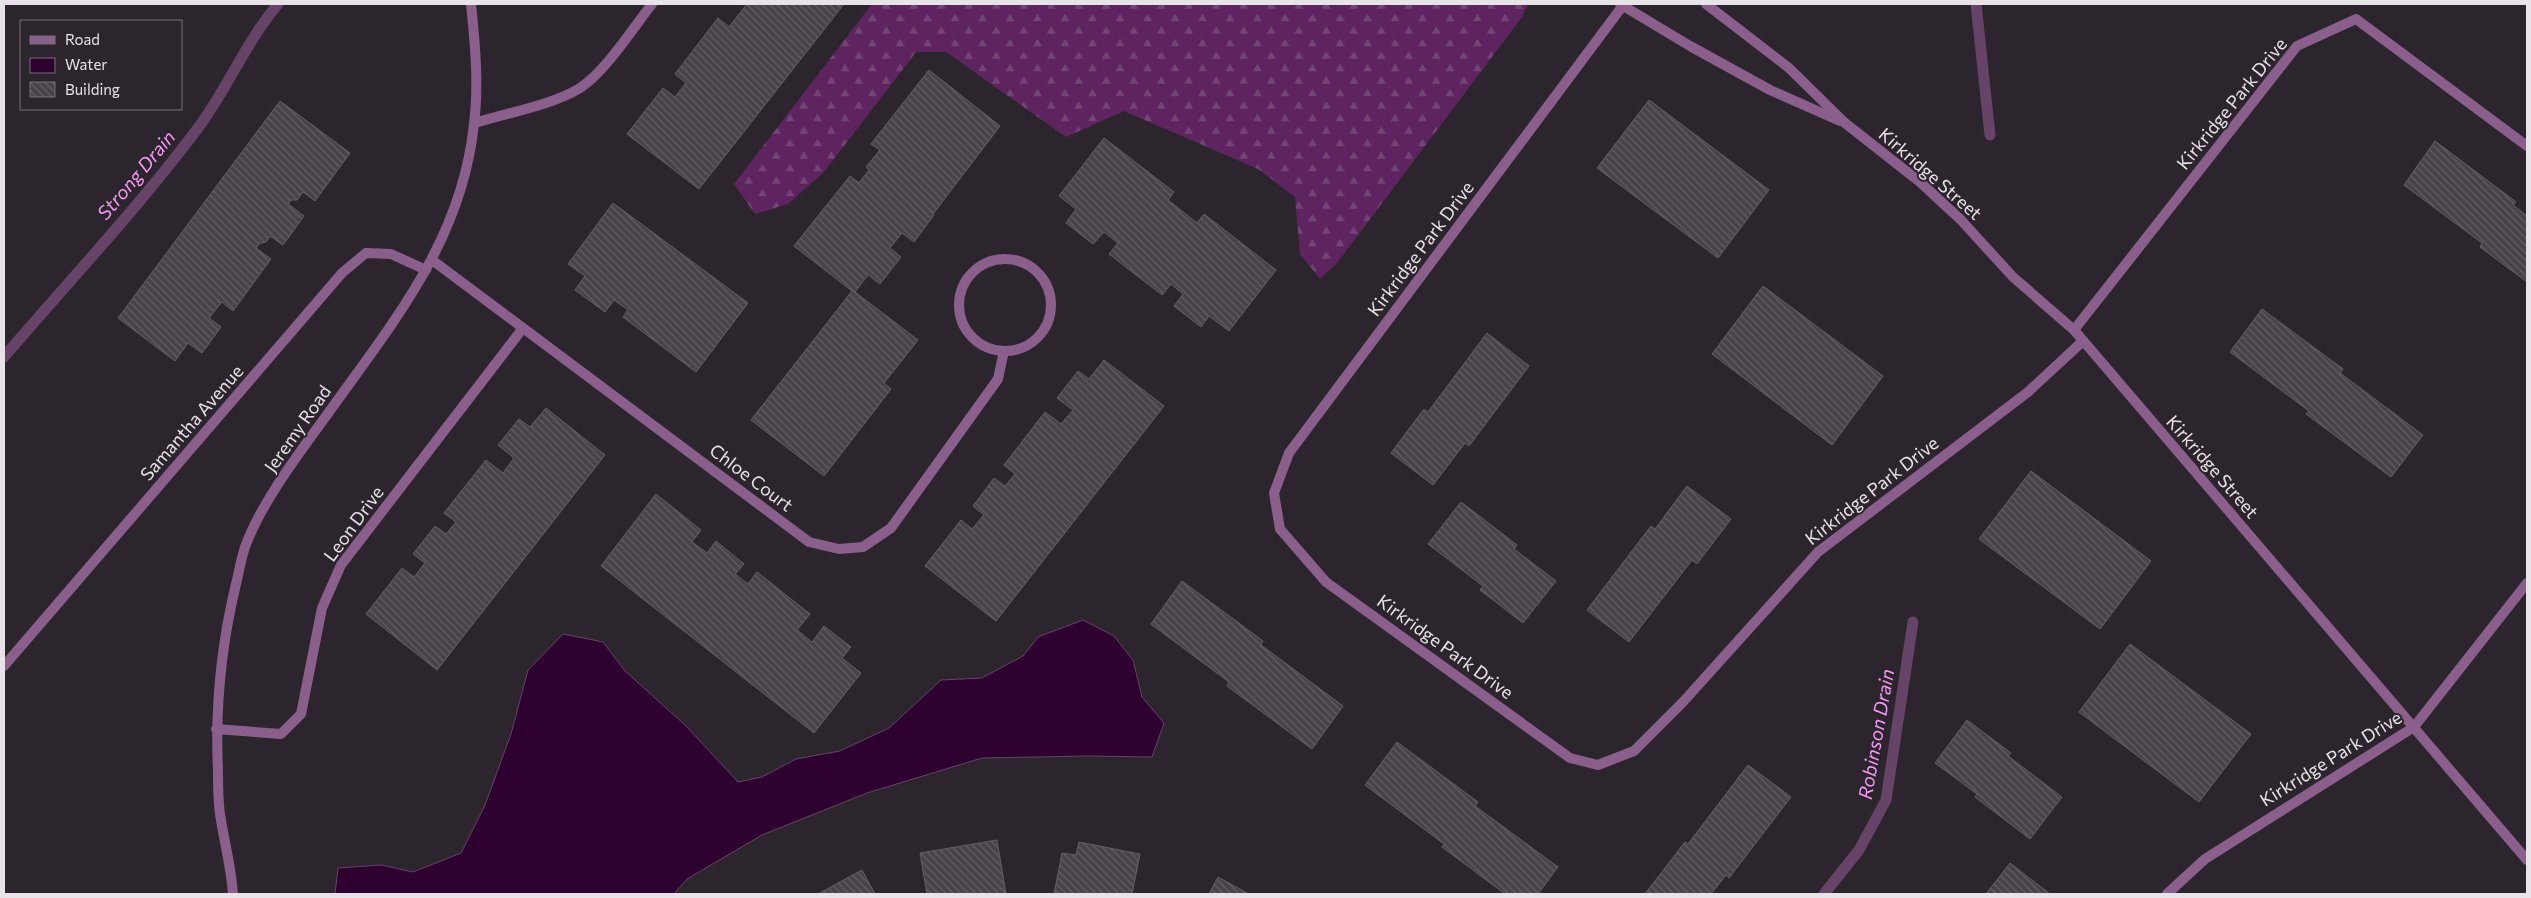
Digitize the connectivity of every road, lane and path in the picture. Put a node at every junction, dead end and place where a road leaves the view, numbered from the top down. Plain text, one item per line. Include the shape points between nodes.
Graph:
1 (471, 4) edge
2 (652, 4) edge
3 (1622, 4) edge
4 (1706, 4) edge
5 (475, 123) junction
6 (1845, 123) junction
7 (2527, 146) edge
8 (432, 260) junction
9 (426, 270) junction
10 (523, 328) junction
11 (2074, 330) junction
12 (2082, 341) junction
13 (1004, 351) junction
14 (2527, 582) edge
15 (4, 666) edge
16 (2414, 727) junction
17 (216, 730) junction
18 (2527, 860) edge
19 (233, 894) edge
20 (2167, 894) edge

1 - 5 street, Jeremy Road via 476,57
2 - 5 street via 596,75 581,87 564,96
3 - 6 street, Kirkridge Street via 1770,90
3 - 12 street, Kirkridge Park Drive via 1289,453 1274,493 1280,529 1326,582 1570,758 1598,764 1634,751 1683,702 1818,552 2028,392
4 - 6 street, Kirkridge Street via 1789,68
5 - 8 street, Jeremy Road via 465,176
6 - 11 street, Kirkridge Street via 1920,182 1961,220 2013,277
7 - 11 street, Kirkridge Park Drive via 2356,19 2297,46
8 - 9 street, Jeremy Road
8 - 10 street, Chloe Court
9 - 15 street, Samantha Avenue via 391,254 366,253 342,273
9 - 17 street, Jeremy Road via 404,308 297,455 245,546 230,608 219,678
10 - 13 street, Chloe Court via 809,542 839,549 863,547 891,528 998,378
10 - 17 street, Leon Drive via 341,565 322,608 301,714 281,734
11 - 12 street, Kirkridge Street
12 - 16 street, Kirkridge Street
13 - 13 street via 1021,349 1036,340 1046,326 1051,310 1050,294 1043,278 1030,266 998,259 982,265 968,277 961,292 959,309 963,325 973,339 988,348
14 - 16 street, Kirkridge Park Drive
16 - 18 street, Kirkridge Street
16 - 20 street, Kirkridge Park Drive via 2204,859
17 - 19 street, Jeremy Road via 220,812 231,862

